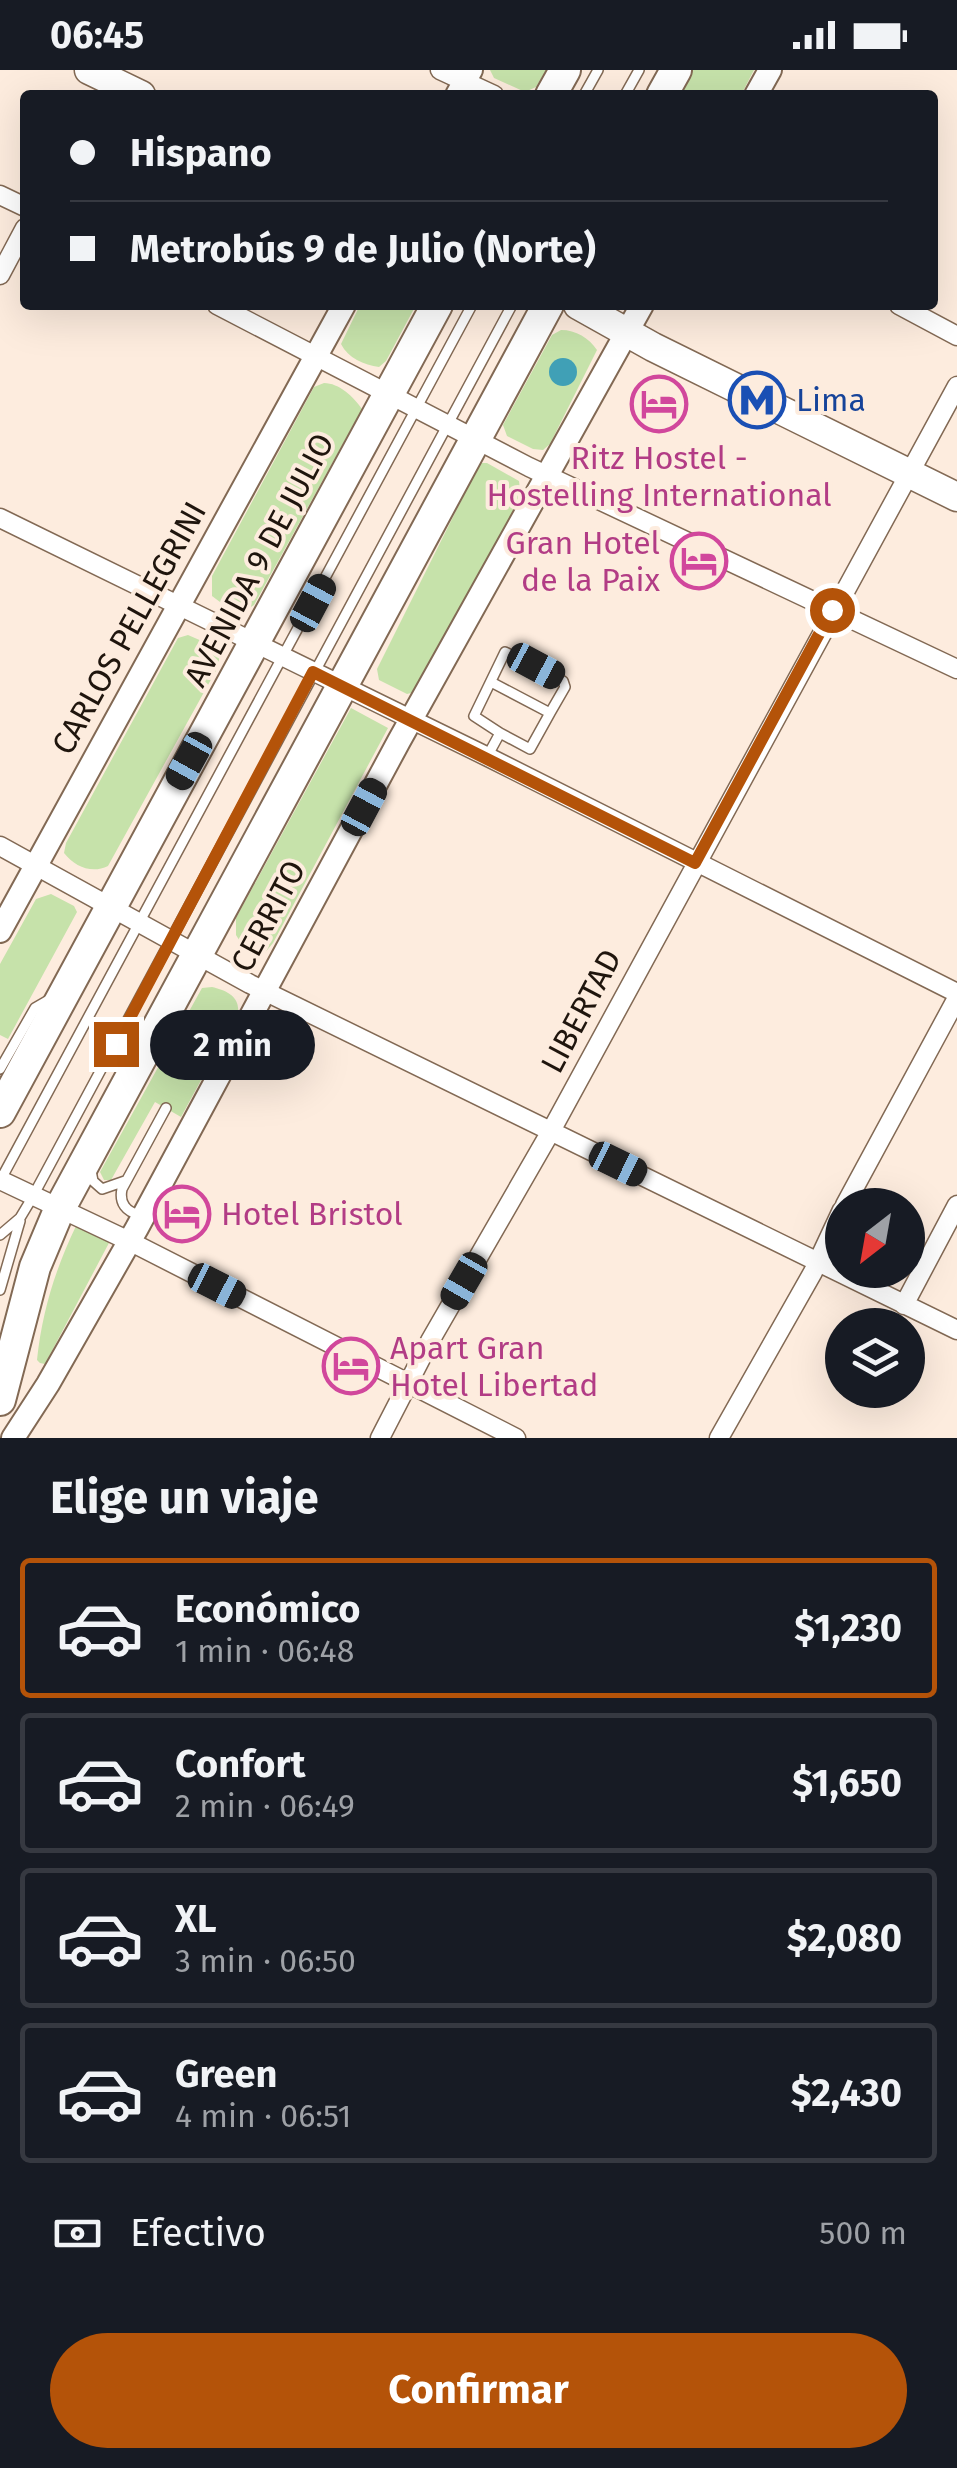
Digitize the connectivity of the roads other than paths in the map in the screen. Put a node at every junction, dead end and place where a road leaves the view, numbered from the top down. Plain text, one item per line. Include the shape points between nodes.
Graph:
1 (440, 70) edge
2 (100, 78) edge
3 (464, 82) edge
4 (128, 90) edge
5 (20, 237) edge
6 (0, 274) edge
7 (226, 310) edge
8 (341, 310) edge
9 (434, 310) edge
10 (469, 310) edge
11 (509, 310) edge
12 (545, 310) edge
13 (587, 310) edge
14 (639, 310) edge
15 (908, 310) edge
16 (628, 332) junction
17 (957, 336) edge
18 (316, 356) junction
19 (957, 386) edge
20 (389, 394) junction
21 (416, 408) junction
22 (447, 425) junction
23 (474, 439) junction
24 (546, 474) junction
25 (908, 474) junction
26 (957, 497) edge
27 (0, 518) edge
28 (178, 606) junction
29 (832, 610) junction
30 (253, 642) junction
31 (284, 658) junction
32 (957, 669) edge
33 (327, 678) junction
34 (491, 682) junction
35 (550, 713) junction
36 (412, 719) junction
37 (500, 733) junction
38 (488, 756) junction
39 (0, 846) edge
40 (695, 863) junction
41 (36, 865) junction
42 (110, 906) junction
43 (140, 922) junction
44 (0, 931) edge
45 (170, 939) junction
46 (198, 955) junction
47 (265, 990) junction
48 (63, 993) junction
49 (957, 996) edge
50 (0, 1069) edge
51 (166, 1108) dead end
52 (0, 1112) edge
53 (550, 1131) junction
54 (90, 1153) junction
55 (0, 1181) edge
56 (125, 1181) junction
57 (855, 1188) edge
58 (46, 1204) junction
59 (957, 1205) edge
60 (143, 1216) junction
61 (20, 1218) junction
62 (0, 1235) edge
63 (129, 1241) junction
64 (825, 1247) edge
65 (818, 1261) junction
66 (0, 1290) edge
67 (904, 1304) junction
68 (957, 1330) edge
69 (408, 1384) junction
70 (0, 1400) edge
71 (13, 1438) edge
72 (380, 1438) edge
73 (516, 1438) edge
74 (719, 1438) edge

1 - 3 street
2 - 4 main road
5 - 6 street
7 - 18 street
8 - 18 street, CARLOS PELLEGRINI
9 - 20 highway, AVENIDA 9 DE JULIO
10 - 21 lane
11 - 22 lane
12 - 23 highway
13 - 16 main road
14 - 16 street
15 - 17 street
16 - 24 street
16 - 25 main road
18 - 20 street
18 - 28 street, CARLOS PELLEGRINI
19 - 25 street, LIBERTAD
20 - 21 street
20 - 30 highway, AVENIDA 9 DE JULIO
21 - 22 street
21 - 31 lane
22 - 23 street
22 - 33 lane
23 - 24 street
23 - 33 highway
24 - 29 street
24 - 36 street, CERRITO
25 - 26 main road
25 - 29 street, LIBERTAD
27 - 28 street
28 - 30 street
28 - 41 street, CARLOS PELLEGRINI
29 - 32 street
29 - 40 street, LIBERTAD
30 - 31 street
30 - 42 highway, AVENIDA 9 DE JULIO
31 - 33 street
31 - 43 lane
33 - 36 street
33 - 45 lane
33 - 46 highway
34 - 35 lane
34 - 35 lane via 508,652 563,681
34 - 37 lane via 474,716
35 - 37 lane via 530,748
36 - 38 street
36 - 47 street, CERRITO
37 - 38 lane
38 - 40 street
39 - 41 street
40 - 49 street
40 - 53 street, LIBERTAD
41 - 42 street
41 - 44 street, CARLOS PELLEGRINI
42 - 43 street
42 - 48 highway, AVENIDA 9 DE JULIO
43 - 45 street
43 - 55 lane
45 - 46 street
45 - 58 lane
46 - 47 street
46 - 54 highway
47 - 53 street
47 - 60 street, CERRITO
48 - 50 lane via 35,1008
48 - 52 highway, AVENIDA 9 DE JULIO
49 - 57 street
51 - 56 lane
53 - 65 street
53 - 69 street, LIBERTAD
54 - 56 lane via 97,1186
54 - 58 highway
55 - 58 street
56 - 60 lane via 122,1202
58 - 61 lane
58 - 63 street
58 - 70 highway
59 - 67 street
60 - 63 street, CERRITO
61 - 62 lane
61 - 66 lane
63 - 69 street via 244,1306
63 - 71 street, CERRITO
64 - 65 street
65 - 67 street
65 - 74 street
67 - 68 street
69 - 72 street, LIBERTAD
69 - 73 street

